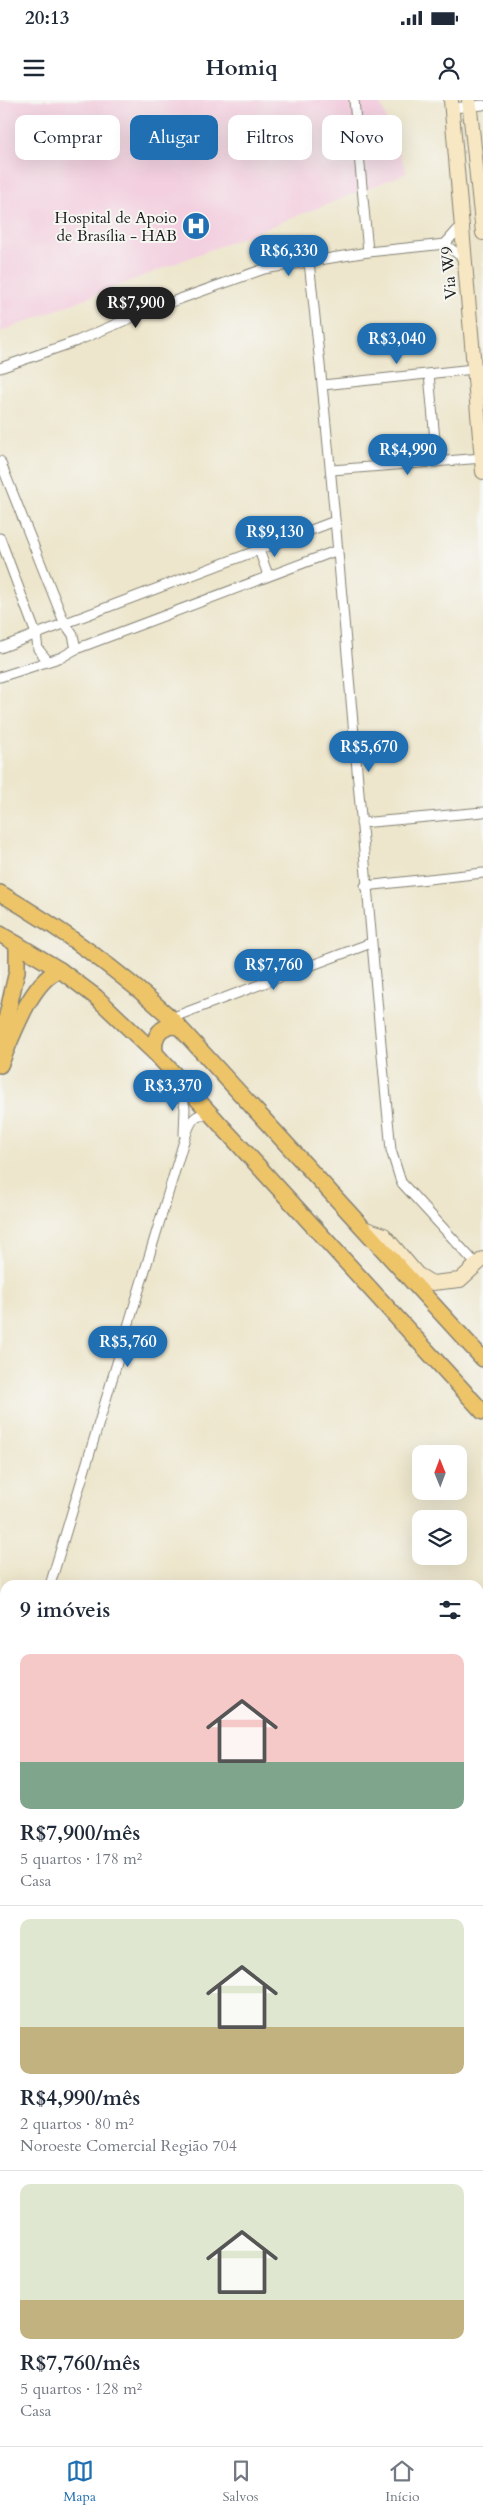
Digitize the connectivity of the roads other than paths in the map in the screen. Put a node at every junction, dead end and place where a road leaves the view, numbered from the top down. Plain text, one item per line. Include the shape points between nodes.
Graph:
1 (354, 100) edge
2 (452, 104) edge
3 (474, 104) edge
4 (462, 226) junction
5 (483, 233) edge
6 (445, 244) junction
7 (368, 252) junction
8 (464, 259) junction
9 (309, 262) junction
10 (0, 368) edge
11 (478, 369) edge
12 (429, 374) junction
13 (323, 385) junction
14 (0, 461) edge
15 (438, 462) junction
16 (483, 463) edge
17 (332, 470) junction
18 (336, 521) junction
19 (0, 538) edge
20 (259, 550) junction
21 (338, 550) junction
22 (268, 575) junction
23 (64, 622) junction
24 (36, 634) junction
25 (0, 648) edge
26 (76, 649) junction
27 (48, 661) junction
28 (0, 677) edge
29 (483, 812) edge
30 (361, 824) junction
31 (483, 873) edge
32 (365, 886) junction
33 (0, 893) edge
34 (0, 934) edge
35 (371, 943) junction
36 (17, 944) junction
37 (60, 970) junction
38 (175, 1023) junction
39 (0, 1046) edge
40 (155, 1053) junction
41 (0, 1065) edge
42 (177, 1077) junction
43 (212, 1116) junction
44 (184, 1144) junction
45 (363, 1228) junction
46 (480, 1262) edge
47 (483, 1359) edge
48 (483, 1412) edge
49 (52, 1580) edge

1 - 7 street
2 - 3 street
2 - 4 street, Via W9
3 - 5 street
4 - 6 street
4 - 8 street, Via W9
6 - 7 street
6 - 8 street
7 - 9 street
8 - 11 street, Via W9
9 - 10 street via 264,269
9 - 13 street
11 - 12 street
11 - 16 street, Via W9
12 - 13 street
12 - 15 street
13 - 17 street
14 - 23 street
15 - 16 street
15 - 17 street
17 - 18 street
18 - 20 street
18 - 21 street
19 - 24 street
20 - 22 street
20 - 23 street
21 - 22 street
21 - 30 street
22 - 26 street
23 - 24 street
23 - 26 street via 73,635
24 - 25 street
24 - 27 street via 38,650
26 - 27 street
27 - 28 street
29 - 30 street
30 - 32 street
31 - 32 street
32 - 35 street
33 - 38 main road via 74,938 131,982
34 - 36 main road
35 - 38 street
35 - 46 street via 394,1165 401,1182
36 - 37 main road
36 - 39 main road via 18,971
37 - 40 main road via 96,998
37 - 41 main road via 50,974 36,991
38 - 40 main road via 158,1033 154,1040
38 - 45 main road
40 - 42 main road
42 - 43 main road
42 - 44 street via 185,1108
43 - 44 street via 205,1113 192,1118
43 - 48 main road
44 - 49 street
45 - 46 street via 384,1235 417,1274 432,1283 460,1280
45 - 47 main road

